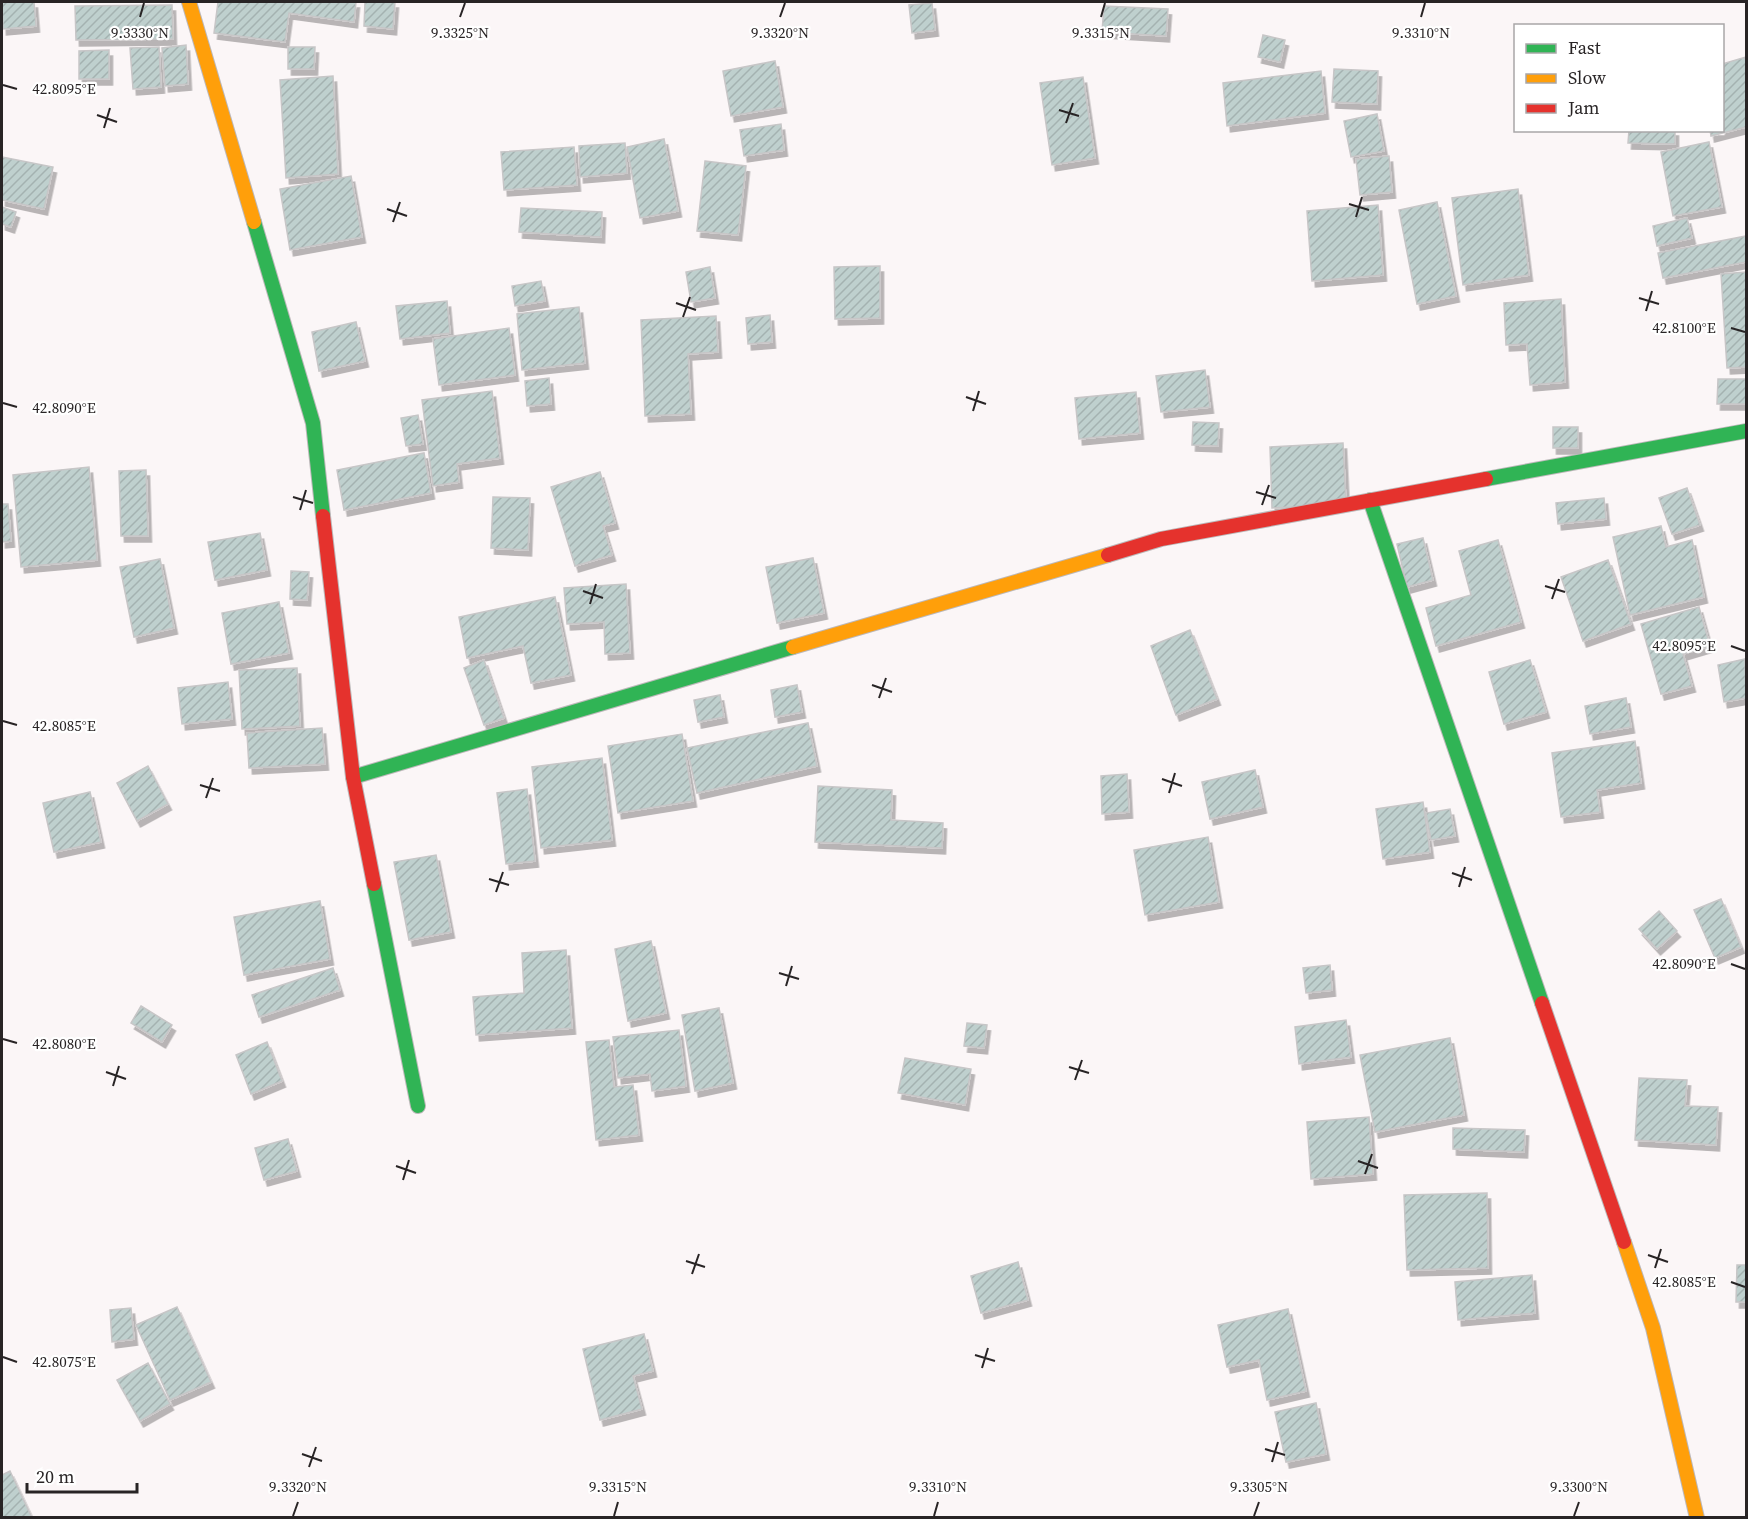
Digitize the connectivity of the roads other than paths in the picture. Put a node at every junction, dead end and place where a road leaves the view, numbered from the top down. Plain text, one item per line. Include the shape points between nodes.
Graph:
1 (189, 2) edge
2 (1746, 431) edge
3 (1370, 500) junction
4 (353, 777) junction
5 (418, 1106) dead end
6 (1697, 1518) edge

1 - 4 street via 313,423
2 - 3 street
3 - 4 street via 1161,539
3 - 6 street via 1653,1328
4 - 5 street

